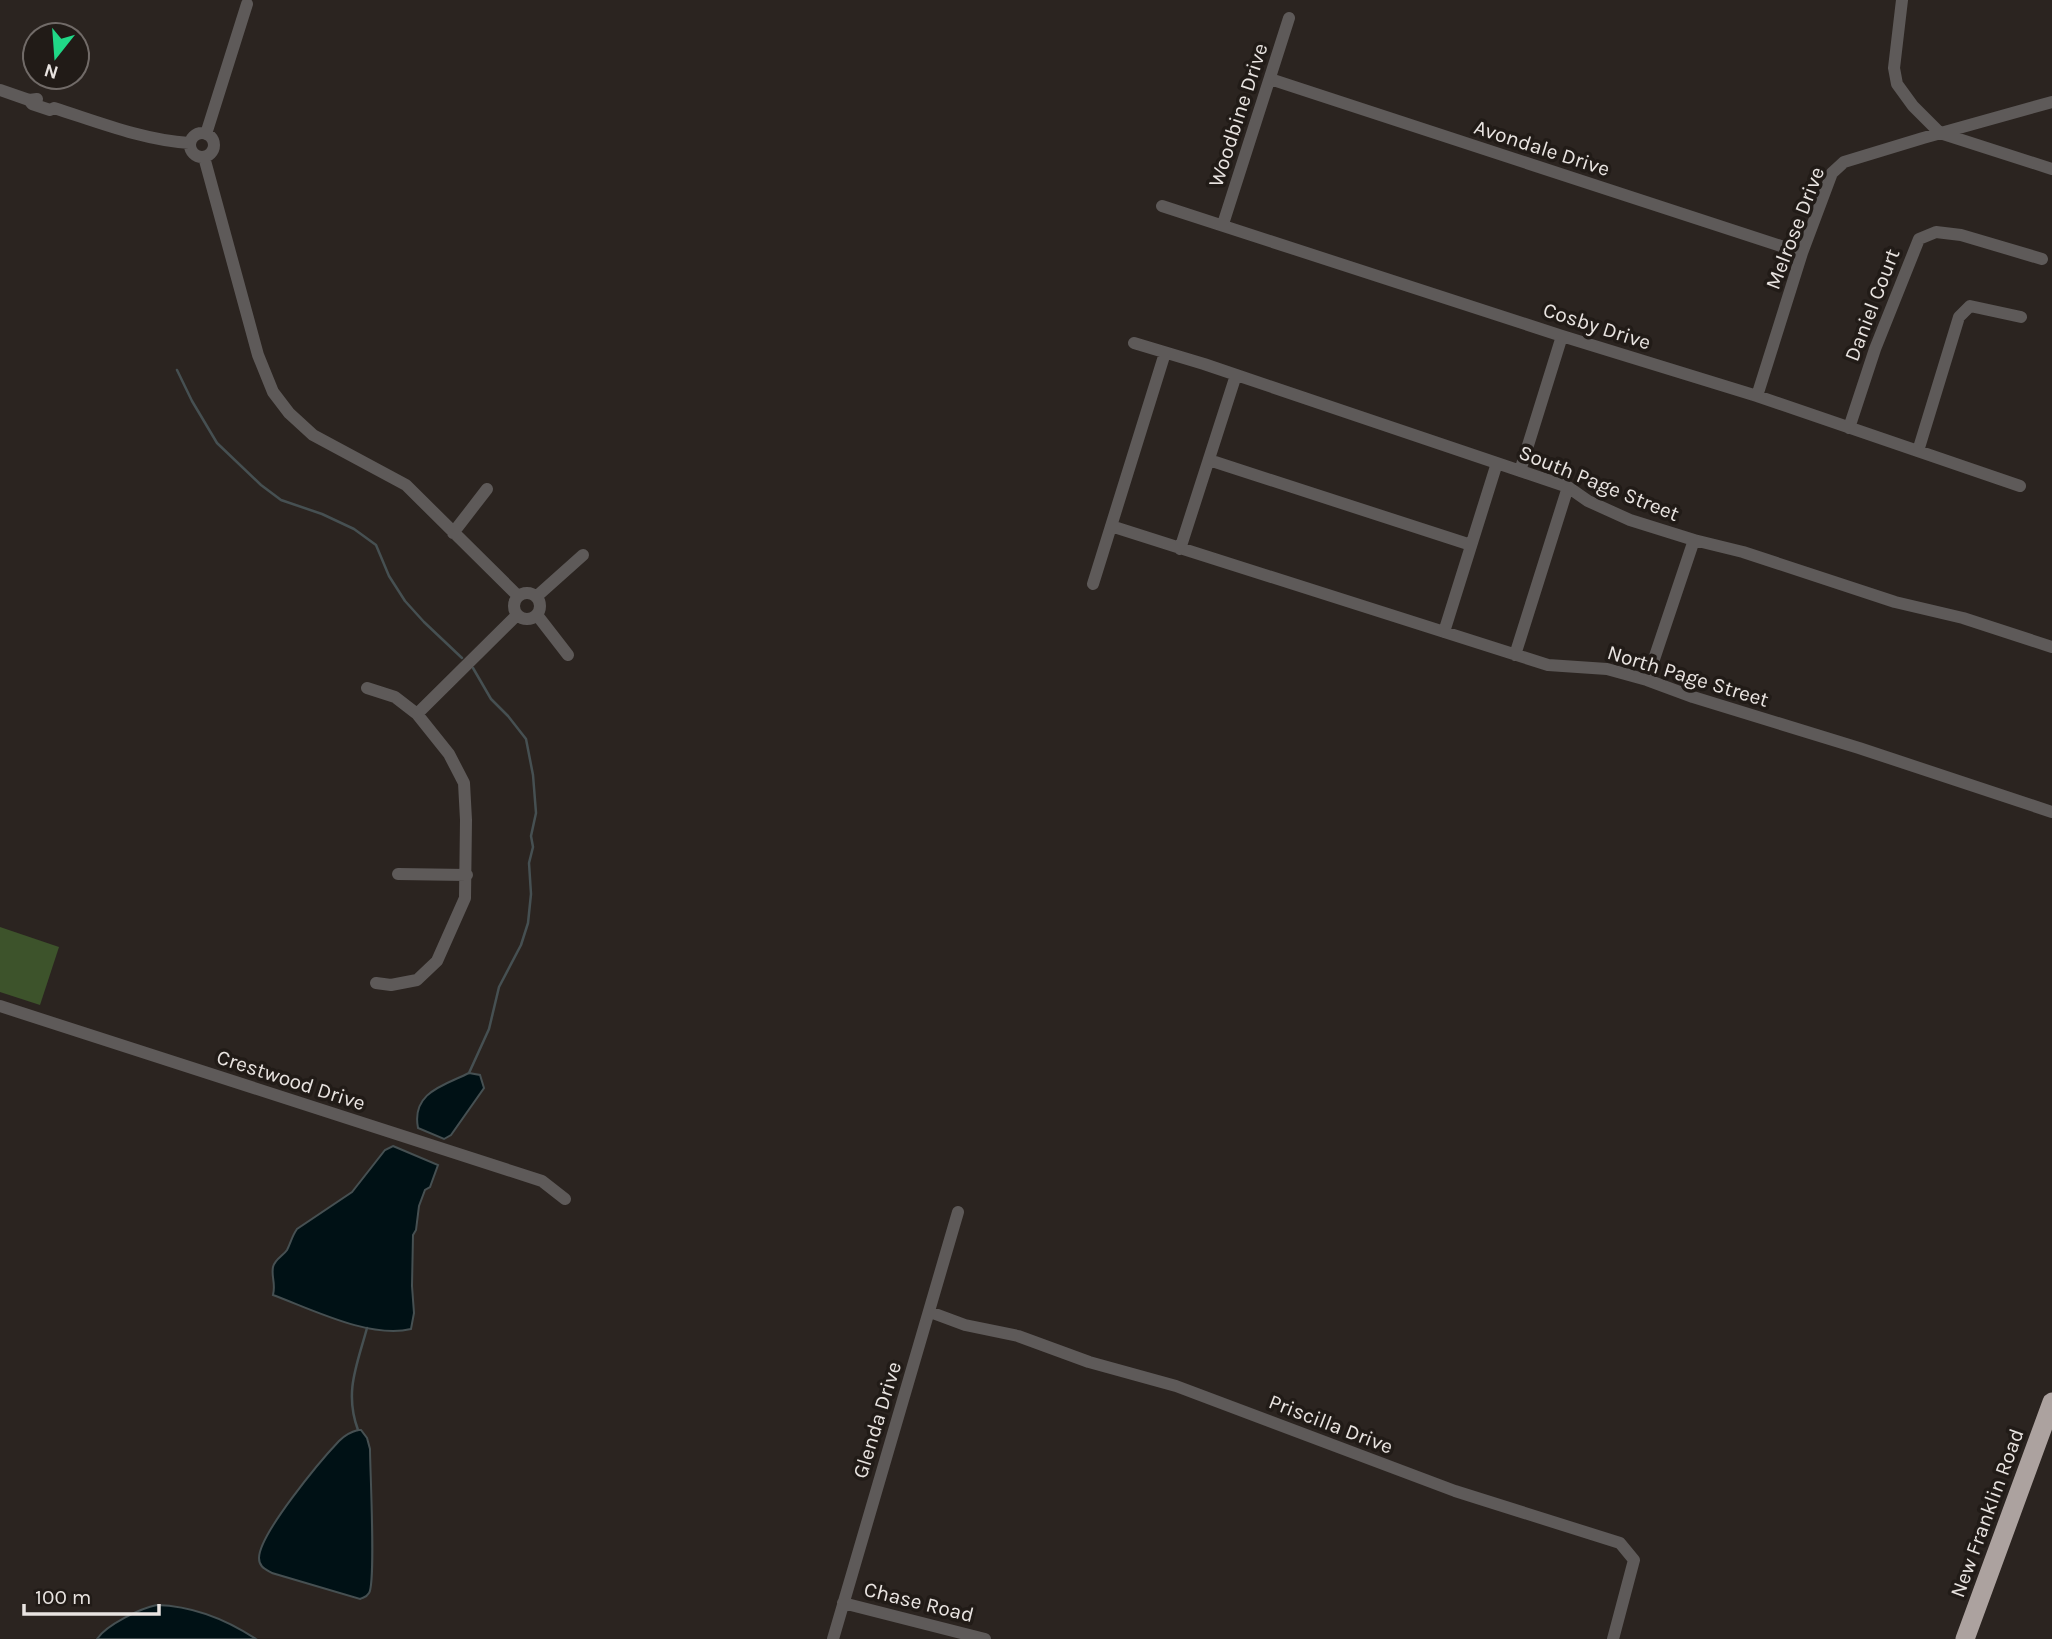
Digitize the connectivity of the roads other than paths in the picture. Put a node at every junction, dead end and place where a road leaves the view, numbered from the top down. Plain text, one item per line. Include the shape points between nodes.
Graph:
1 (1902, 0) edge
2 (247, 5) dead end
3 (1289, 18) dead end
4 (1270, 79) junction
5 (0, 90) edge
6 (2052, 102) edge
7 (1940, 133) junction
8 (206, 134) junction
9 (189, 143) junction
10 (204, 157) junction
11 (2052, 169) edge
12 (1162, 205) dead end
13 (1223, 224) junction
14 (1802, 253) junction
15 (2042, 259) dead end
16 (2021, 317) dead end
17 (1562, 336) junction
18 (1134, 343) dead end
19 (1165, 353) junction
20 (1236, 375) junction
21 (1757, 396) junction
22 (1849, 428) junction
23 (1918, 451) junction
24 (1209, 460) junction
25 (1497, 463) junction
26 (1520, 471) junction
27 (2020, 486) dead end
28 (1568, 487) junction
29 (487, 489) dead end
30 (1111, 526) junction
31 (453, 534) junction
32 (1694, 540) junction
33 (1472, 545) junction
34 (1180, 548) junction
35 (583, 555) dead end
36 (1093, 584) dead end
37 (518, 596) junction
38 (536, 597) junction
39 (517, 615) junction
40 (537, 615) junction
41 (1444, 632) junction
42 (2052, 646) edge
43 (1515, 654) junction
44 (568, 655) dead end
45 (1647, 680) junction
46 (367, 688) dead end
47 (417, 714) junction
48 (2052, 811) edge
49 (398, 874) dead end
50 (467, 875) junction
51 (376, 983) dead end
52 (0, 1006) edge
53 (565, 1199) dead end
54 (958, 1212) dead end
55 (930, 1312) junction
56 (2052, 1402) edge
57 (843, 1603) junction
58 (833, 1639) edge
59 (985, 1639) edge
60 (1614, 1639) edge
61 (1965, 1639) edge

1 - 7 street via 1893,61 1898,84
2 - 8 street
3 - 4 street, Woodbine Drive
4 - 13 street, Woodbine Drive
4 - 14 street, Avondale Drive
5 - 9 street via 131,132
6 - 7 street, Melrose Drive
7 - 11 street
7 - 14 street, Melrose Drive via 1837,167
8 - 9 street via 197,134
8 - 10 street via 214,146
9 - 10 street via 193,154
10 - 31 street via 258,355 273,392 313,435 405,485
12 - 13 street, Cosby Drive
13 - 17 street, Cosby Drive
14 - 21 street, Melrose Drive
15 - 22 street, Daniel Court via 1961,235 1936,232 1919,239
16 - 23 street via 1970,306 1959,317
17 - 21 street, Cosby Drive
17 - 26 street
18 - 19 street, South Page Street
19 - 20 street, South Page Street
19 - 30 street
20 - 24 street
20 - 25 street, South Page Street
21 - 22 street, Cosby Drive
22 - 23 street, Cosby Drive
23 - 27 street, Cosby Drive
24 - 33 street
24 - 34 street
25 - 26 street, South Page Street
25 - 33 street
26 - 28 street, South Page Street
28 - 32 street, South Page Street via 1630,520
28 - 43 street
29 - 31 street
30 - 34 street, North Page Street
30 - 36 street
31 - 37 street
32 - 42 street, South Page Street
32 - 45 street
33 - 41 street
34 - 41 street, North Page Street
35 - 38 street
37 - 38 street
37 - 39 street via 514,603
38 - 40 street
39 - 40 street via 529,619
39 - 47 street
40 - 44 street
41 - 43 street, North Page Street
43 - 45 street, North Page Street via 1548,665 1607,669
45 - 48 street, North Page Street
46 - 47 street via 395,697
47 - 50 street via 449,754 464,783
49 - 50 street
50 - 51 street via 465,898 438,961 417,980
52 - 53 street, Crestwood Drive via 542,1181
54 - 55 street, Glenda Drive
55 - 57 street, Glenda Drive
55 - 60 street, Priscilla Drive via 1176,1386 1455,1491 1620,1543 1634,1560
56 - 61 highway, New Franklin Road
57 - 58 street, Glenda Drive
57 - 59 street, Chase Road

